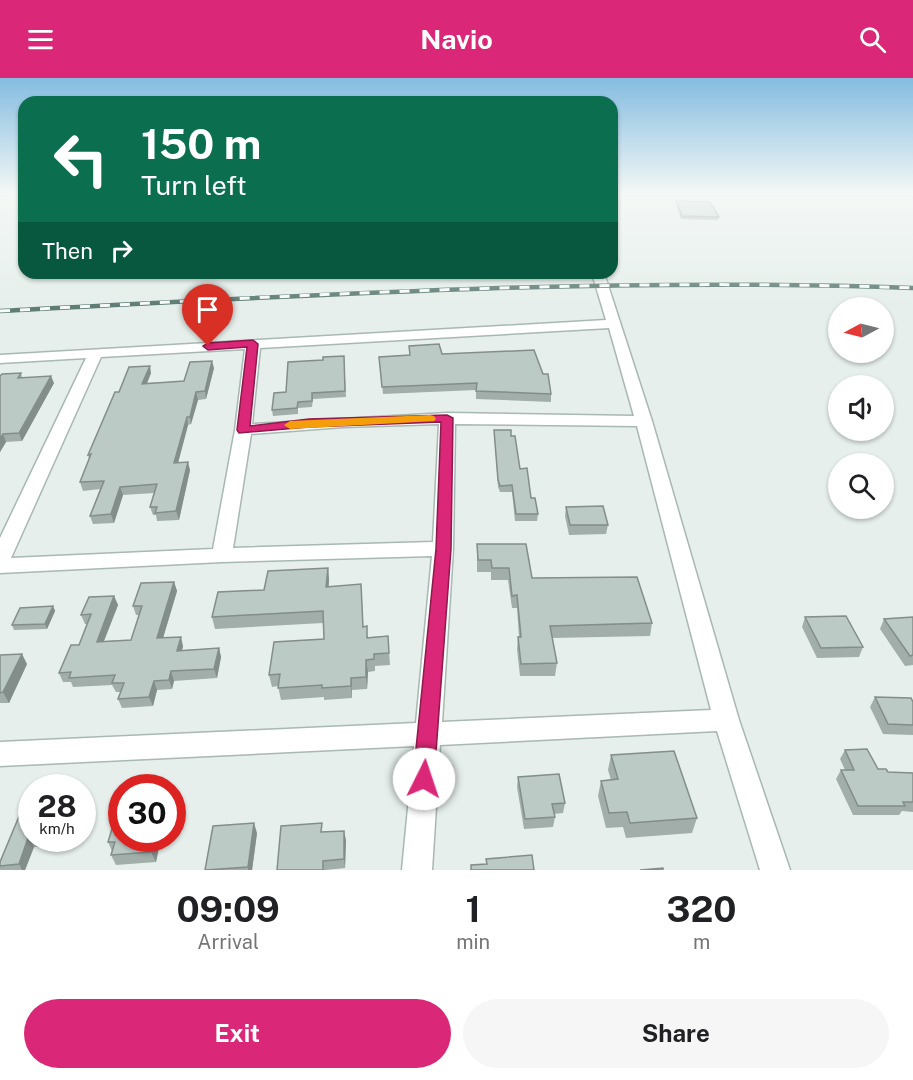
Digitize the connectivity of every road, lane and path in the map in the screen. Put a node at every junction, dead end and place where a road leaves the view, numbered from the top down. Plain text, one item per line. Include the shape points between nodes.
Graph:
1 (600, 279) edge
2 (614, 324) junction
3 (253, 344) junction
4 (96, 353) junction
5 (0, 359) edge
6 (447, 418) junction
7 (644, 421) junction
8 (243, 430) junction
9 (443, 549) junction
10 (222, 555) junction
11 (0, 560) edge
12 (0, 566) edge
13 (726, 720) junction
14 (427, 734) junction
15 (0, 754) edge
16 (417, 870) edge
17 (775, 870) edge

1 - 2 street
2 - 3 street
2 - 7 street
3 - 4 street
3 - 8 street
4 - 5 street
4 - 11 street
6 - 7 street
6 - 8 street via 309,423
6 - 9 street
7 - 13 street
8 - 10 street
9 - 10 street
9 - 14 street
10 - 12 street
13 - 14 street
13 - 17 street
14 - 15 street
14 - 16 street

